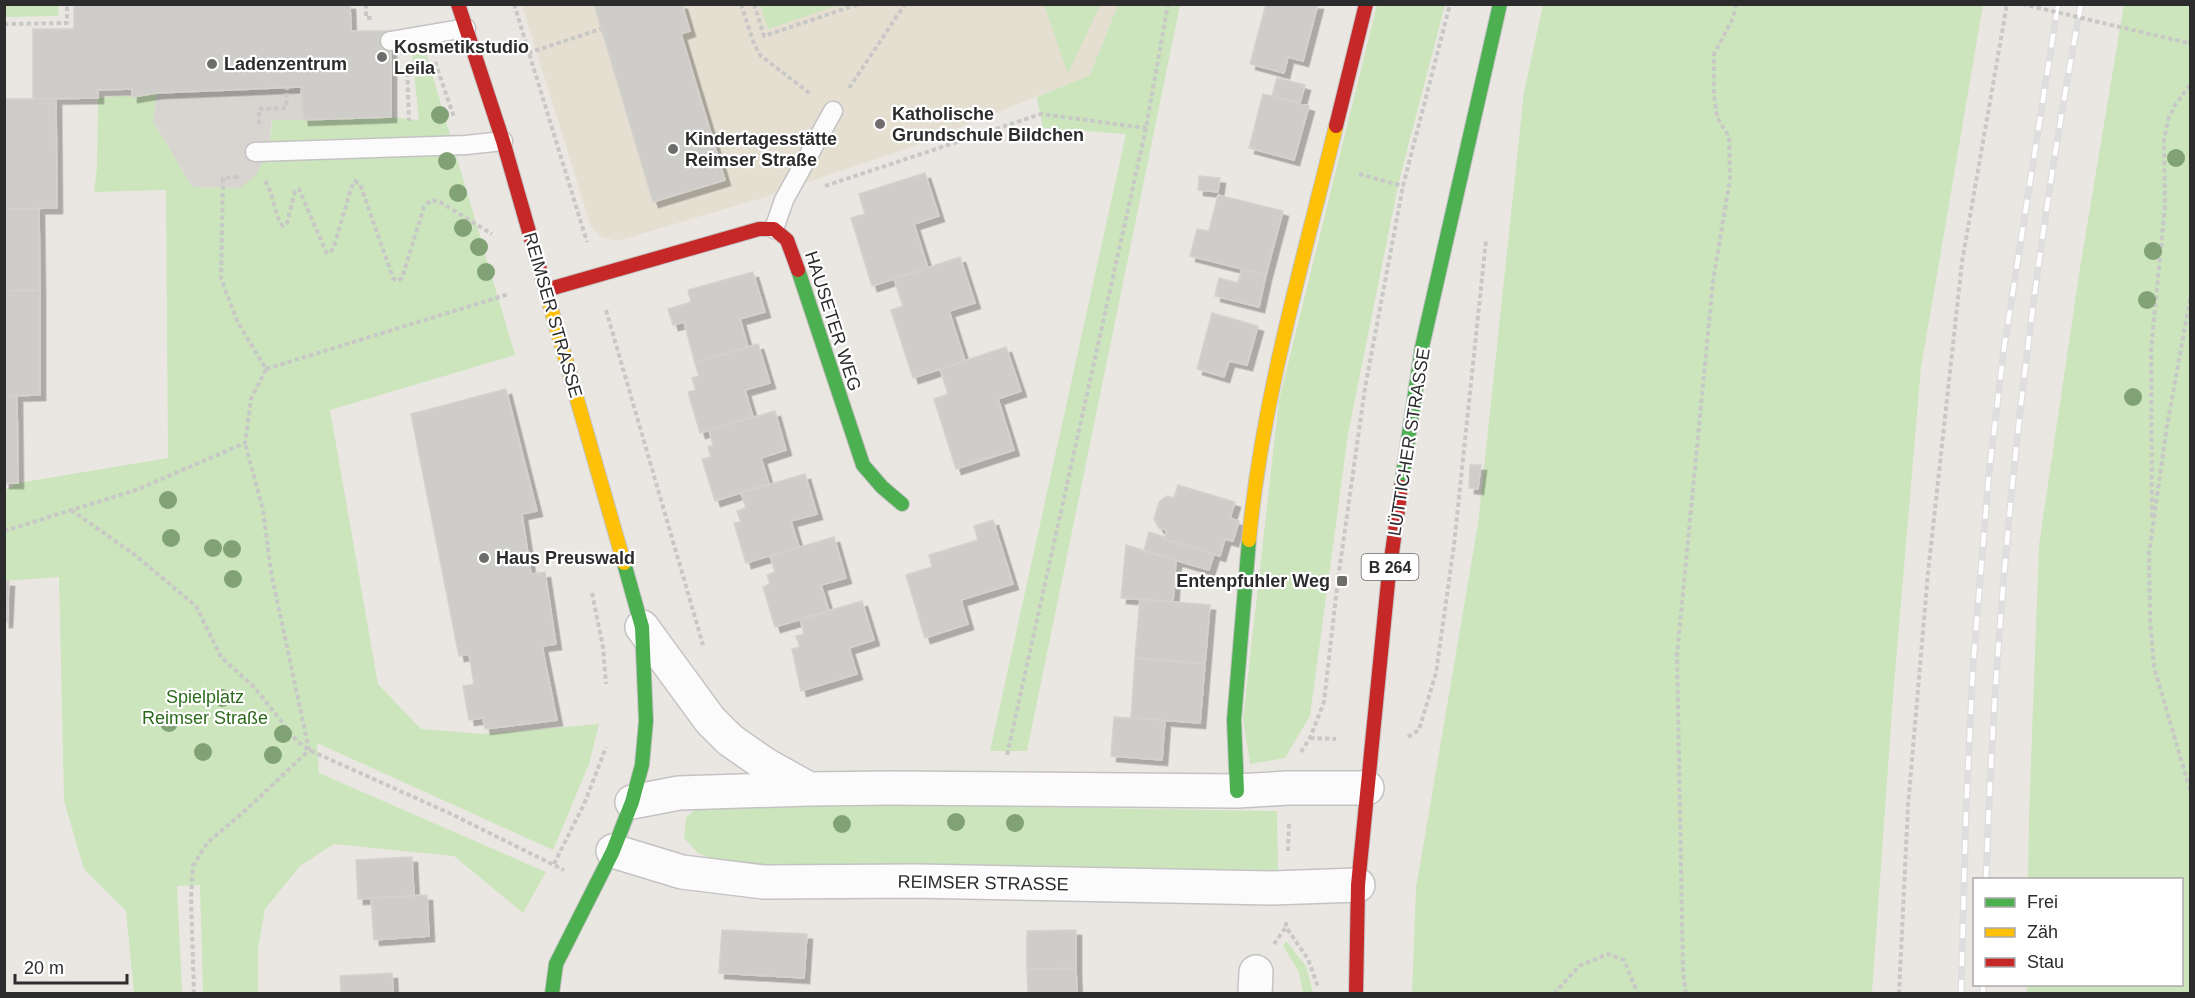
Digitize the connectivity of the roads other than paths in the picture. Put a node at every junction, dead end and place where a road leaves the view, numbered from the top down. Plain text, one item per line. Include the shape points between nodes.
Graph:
1 (458, 4) edge
2 (1366, 4) edge
3 (1500, 4) edge
4 (466, 28) junction
5 (390, 41) dead end
6 (833, 111) road end
7 (503, 141) junction
8 (255, 152) road end
9 (774, 228) junction
10 (546, 290) junction
11 (902, 504) dead end
12 (642, 627) junction
13 (1367, 788) junction
14 (809, 789) junction
15 (1237, 791) junction
16 (632, 802) junction
17 (613, 851) junction
18 (1358, 885) junction
19 (552, 993) edge
20 (1356, 993) edge

1 - 4 street, REIMSER STRASSE
2 - 15 street via 1269,399 1252,508 1234,720
3 - 13 street, LÜTTICHER STRASSE / B 264 via 1422,346 1393,547
4 - 5 lane
4 - 7 street, REIMSER STRASSE
6 - 9 lane via 784,200
7 - 8 lane
7 - 10 street, REIMSER STRASSE
9 - 10 street
9 - 11 street, HAUSETER WEG via 787,240 794,258 863,465
10 - 12 street, REIMSER STRASSE
12 - 14 street, REIMSER STRASSE via 710,720 730,740
12 - 16 street, REIMSER STRASSE via 646,721 642,765
13 - 15 street, REIMSER STRASSE
13 - 18 street, LÜTTICHER STRASSE / B 264
14 - 15 street, REIMSER STRASSE
14 - 16 street, REIMSER STRASSE via 679,793
16 - 17 street, REIMSER STRASSE
17 - 18 street, REIMSER STRASSE via 682,872 764,882
17 - 19 street, REIMSER STRASSE via 556,964
18 - 20 street, LÜTTICHER STRASSE / B 264

